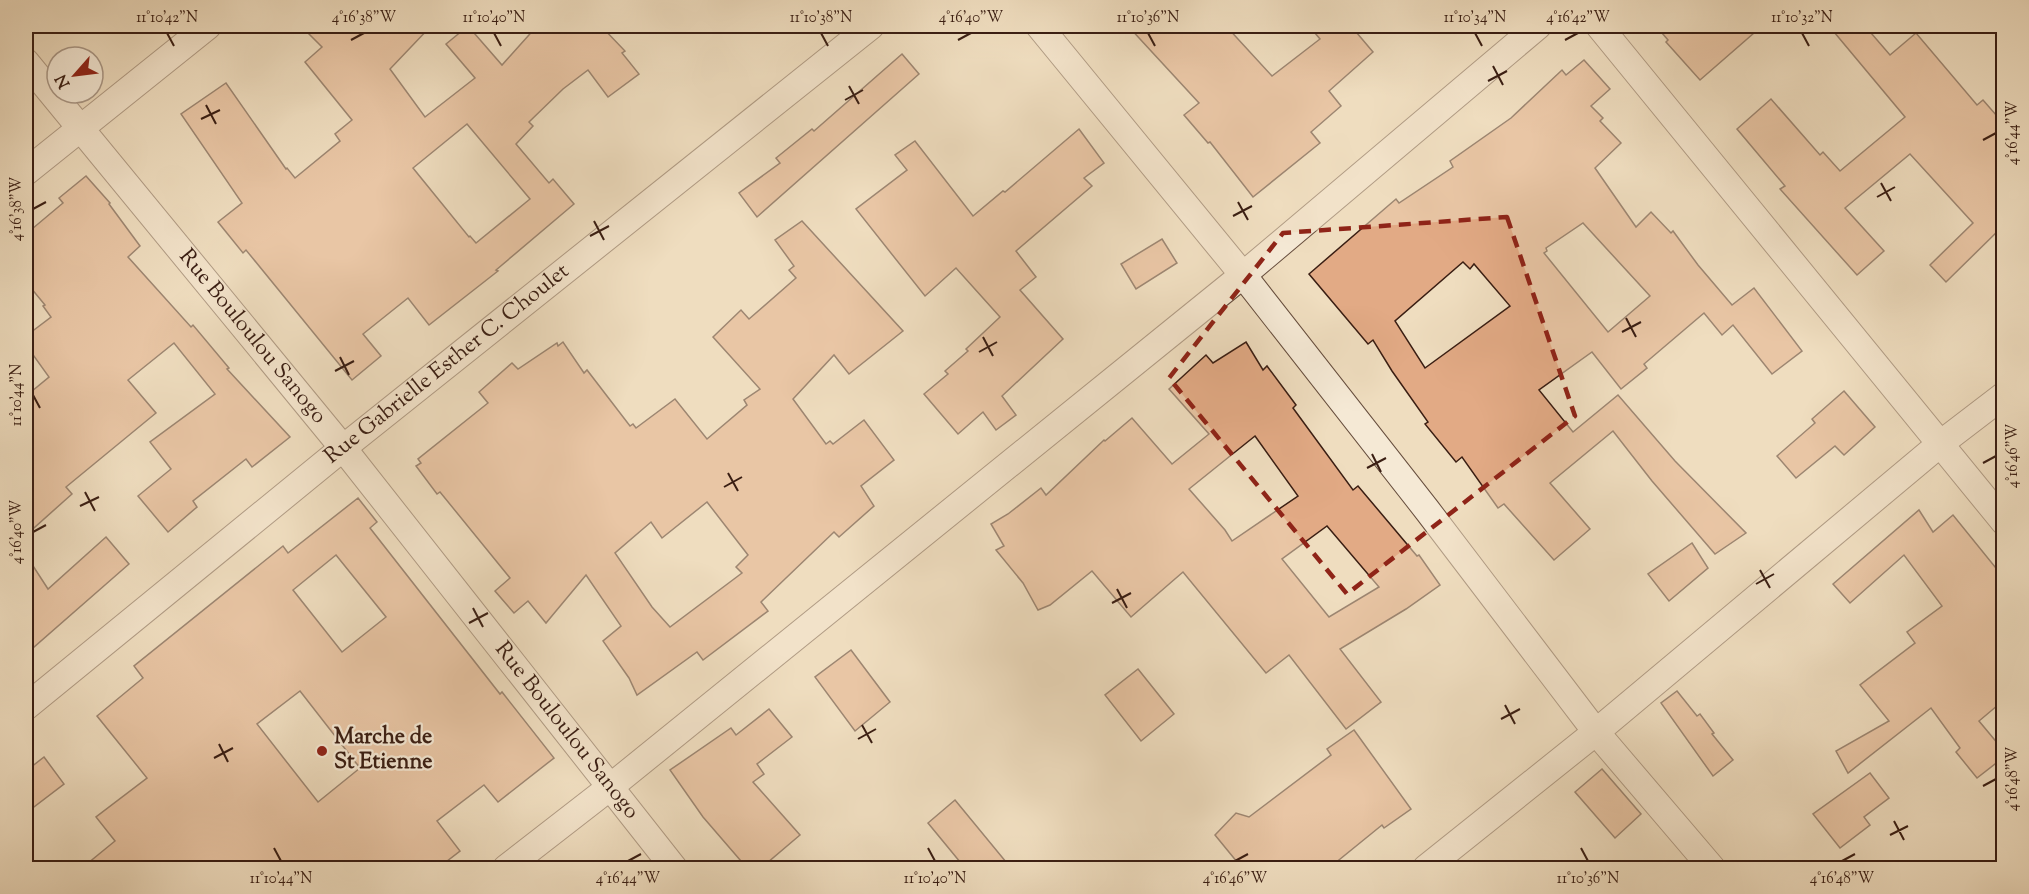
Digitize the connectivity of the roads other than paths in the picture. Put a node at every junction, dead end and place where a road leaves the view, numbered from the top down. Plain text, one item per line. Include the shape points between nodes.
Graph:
1 (208, 26) edge
2 (871, 26) edge
3 (1040, 26) edge
4 (1538, 26) edge
5 (1599, 26) edge
6 (26, 62) edge
7 (80, 128) junction
8 (26, 171) edge
9 (1243, 275) junction
10 (2004, 395) edge
11 (1940, 444) junction
12 (343, 448) junction
13 (2004, 522) edge
14 (26, 707) edge
15 (1596, 732) junction
16 (609, 788) junction
17 (506, 868) edge
18 (674, 868) edge
19 (1426, 868) edge
20 (1712, 868) edge

1 - 7 street
2 - 12 street, Rue Gabrielle Esther C. Choulet
3 - 9 street
4 - 9 street
5 - 11 street
6 - 7 street, Rue Bouloulou Sanogo
7 - 8 street
7 - 12 street, Rue Bouloulou Sanogo
9 - 15 street
9 - 16 street
10 - 11 street
11 - 13 street
11 - 15 street
12 - 14 street, Rue Gabrielle Esther C. Choulet
12 - 16 street, Rue Bouloulou Sanogo
15 - 19 street
15 - 20 street
16 - 17 street
16 - 18 street, Rue Bouloulou Sanogo

